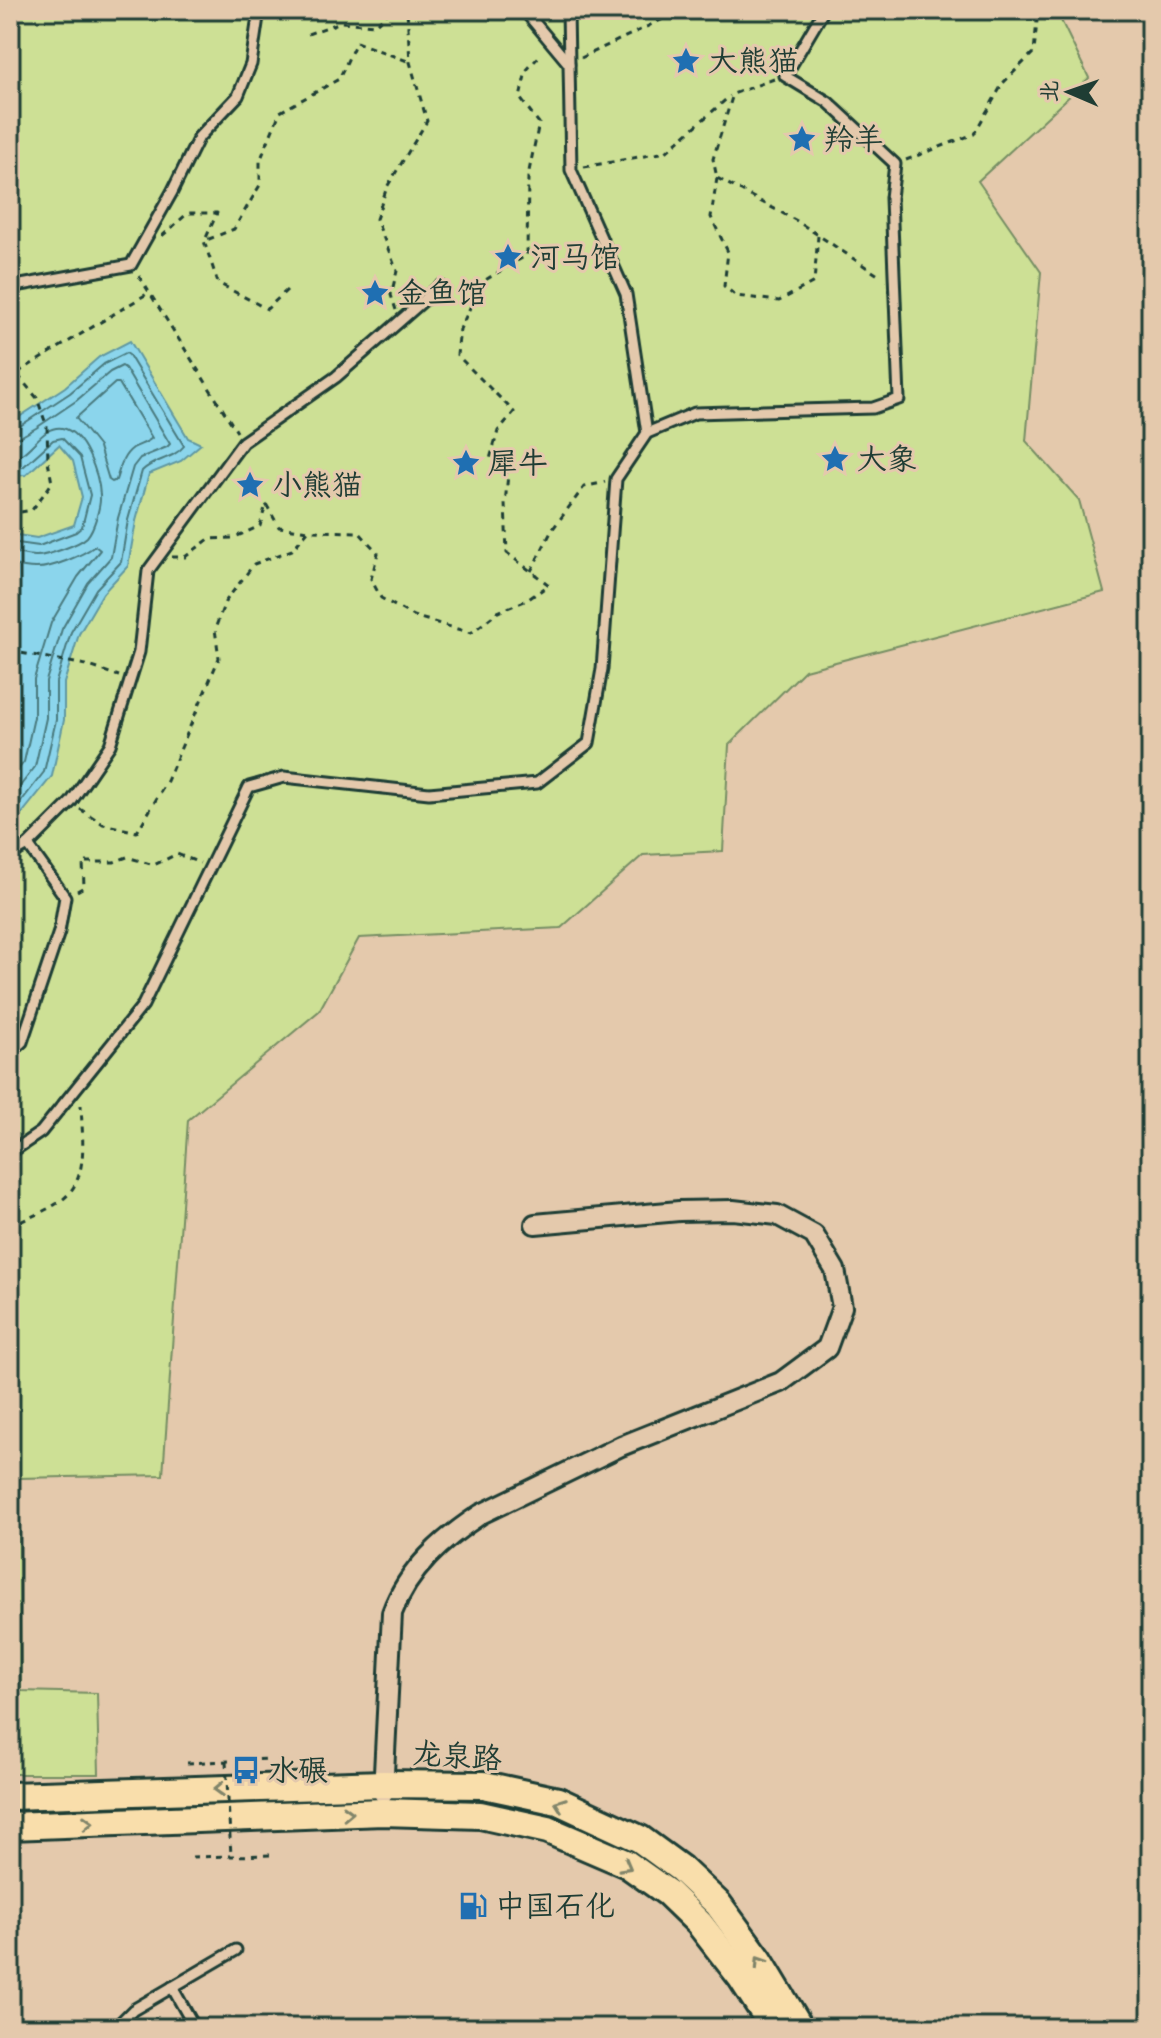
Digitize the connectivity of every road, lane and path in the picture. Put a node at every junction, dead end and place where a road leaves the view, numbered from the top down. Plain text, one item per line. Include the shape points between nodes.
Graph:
1 (259, 10) edge
2 (391, 10) edge
3 (407, 10) edge
4 (524, 10) edge
5 (568, 10) edge
6 (682, 10) edge
7 (824, 10) edge
8 (1038, 10) edge
9 (308, 34) dead end
10 (410, 62) junction
11 (569, 64) junction
12 (785, 76) junction
13 (733, 94) junction
14 (895, 164) junction
15 (571, 170) junction
16 (717, 178) junction
17 (818, 235) junction
18 (204, 241) junction
19 (131, 265) junction
20 (440, 286) dead end
21 (894, 286) junction
22 (10, 287) edge
23 (287, 290) dead end
24 (150, 292) junction
25 (400, 321) junction
26 (10, 366) edge
27 (17, 373) junction
28 (10, 382) edge
29 (647, 433) junction
30 (243, 442) junction
31 (616, 479) junction
32 (10, 514) edge
33 (308, 531) junction
34 (158, 558) junction
35 (531, 571) junction
36 (10, 651) edge
37 (130, 680) junction
38 (71, 802) junction
39 (28, 845) junction
40 (10, 855) edge
41 (211, 867) junction
42 (65, 897) junction
43 (10, 1053) edge
44 (80, 1084) junction
45 (10, 1153) edge
46 (535, 1224) dead end
47 (10, 1227) edge
48 (268, 1759) dead end
49 (226, 1761) junction
50 (187, 1763) dead end
51 (383, 1784) junction
52 (10, 1796) edge
53 (383, 1812) junction
54 (10, 1826) edge
55 (271, 1855) dead end
56 (231, 1856) junction
57 (192, 1857) dead end
58 (236, 1950) dead end
59 (172, 1987) junction
60 (115, 2028) edge
61 (195, 2028) edge
62 (774, 2028) edge
63 (800, 2028) edge

1 - 19 lane via 251,64 238,96 199,137
2 - 9 path via 375,25 341,22
3 - 10 path
4 - 11 lane
5 - 11 lane
6 - 11 path
7 - 12 lane
8 - 14 path via 1034,52 1003,83 974,134
10 - 18 path via 356,42 339,79 280,112 260,161 260,185 234,229
10 - 25 path via 427,121 387,187 376,219 397,271 391,295
11 - 15 lane
11 - 35 path via 543,52 526,71 520,98 539,123 528,176 527,255 482,282 460,329 457,355 514,412 498,431 490,459 508,475 507,553
12 - 13 path
12 - 14 lane via 828,102
13 - 15 path via 666,152
13 - 16 path via 713,159
14 - 21 lane
15 - 29 lane via 626,294
16 - 17 path
16 - 17 path via 711,217 728,252 724,286 736,296 779,301 814,282
17 - 21 path
18 - 19 path via 217,213 188,213
18 - 23 path via 218,283 267,309
19 - 22 lane
19 - 24 path
20 - 25 lane
21 - 29 lane via 899,399 873,408 695,413
24 - 27 path
24 - 30 path
25 - 30 lane via 336,377
26 - 27 path
27 - 28 path
27 - 32 path via 37,398 47,427 52,483 32,510
29 - 31 lane
30 - 34 lane
31 - 35 path via 584,487 552,530
31 - 41 lane via 602,669 589,743 537,783 429,793 284,777 249,787
33 - 34 path via 279,527 266,504 260,526 233,538 209,539 185,557
33 - 35 path via 359,532 378,553 371,579 381,598 413,616 471,633 549,585
33 - 38 path via 292,550 254,564 225,602 215,629 219,658 167,781 137,832 103,824
34 - 37 lane via 148,571 139,652
36 - 37 path via 86,665
37 - 38 lane via 110,745
38 - 39 lane
39 - 40 lane
39 - 42 lane
41 - 42 path via 177,854 154,865 127,857 83,862 84,887
41 - 44 lane via 143,1005
42 - 43 lane via 31,1017 22,1042
44 - 45 lane via 41,1132
44 - 47 path via 82,1161 77,1184 60,1203
46 - 51 street via 679,1211 777,1215 814,1235 835,1270 842,1307 827,1348 781,1382 621,1446 481,1514 423,1561 392,1613
48 - 49 path
49 - 50 path
49 - 56 path, bridge
51 -> 52 main road, 龙泉路
51 - 53 street
63 -> 51 main road, 龙泉路 via 718,1904 640,1839 558,1801 484,1785
54 -> 53 main road, 龙泉路
53 -> 62 main road, 龙泉路 via 480,1815 548,1830 627,1864 699,1923
55 - 56 path
56 - 57 path
58 - 59 lane
59 - 60 lane via 133,2010
59 - 61 lane

